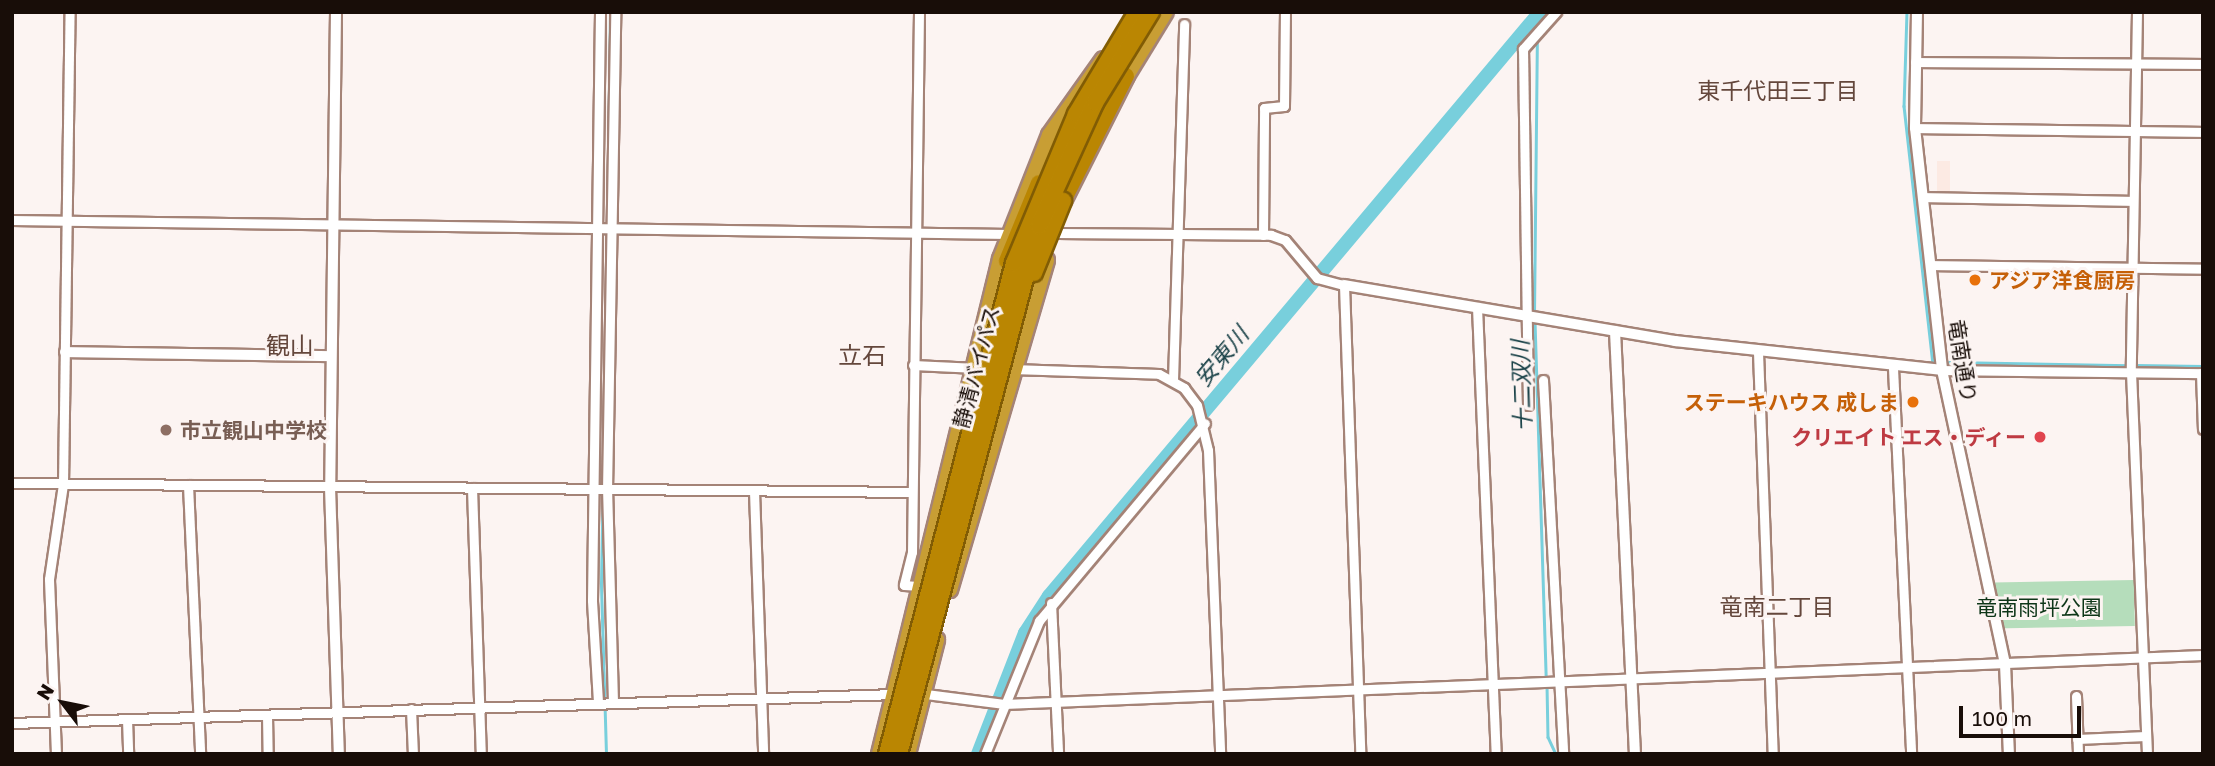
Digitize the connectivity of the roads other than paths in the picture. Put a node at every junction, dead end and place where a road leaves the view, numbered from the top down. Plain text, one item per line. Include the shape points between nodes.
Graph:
1 (70, 12) edge
2 (336, 12) edge
3 (600, 12) edge
4 (615, 12) edge
5 (919, 12) edge
6 (1135, 12) edge
7 (1151, 12) edge
8 (1166, 12) edge
9 (1285, 12) edge
10 (1556, 12) edge
11 (1917, 12) edge
12 (2137, 12) edge
13 (1184, 24) dead end
14 (1107, 54) junction
15 (1915, 62) junction
16 (2135, 64) junction
17 (2203, 64) edge
18 (1126, 76) junction
19 (1915, 128) junction
20 (2134, 132) junction
21 (2203, 132) edge
22 (1923, 197) junction
23 (2133, 201) junction
24 (12, 220) edge
25 (67, 222) junction
26 (333, 225) junction
27 (597, 225) junction
28 (610, 225) junction
29 (915, 233) junction
30 (1057, 233) junction
31 (1009, 234) junction
32 (1178, 234) junction
33 (1264, 235) junction
34 (1930, 265) junction
35 (2132, 268) junction
36 (2203, 269) edge
37 (1344, 285) junction
38 (1477, 307) junction
39 (1530, 316) junction
40 (1615, 331) junction
41 (65, 352) junction
42 (1758, 352) junction
43 (331, 356) junction
44 (913, 365) junction
45 (970, 368) junction
46 (1893, 368) junction
47 (1015, 369) junction
48 (1942, 370) junction
49 (2131, 372) junction
50 (2202, 373) edge
51 (1173, 380) junction
52 (1526, 380) junction
53 (1543, 380) dead end
54 (1545, 396) junction
55 (1528, 405) dead end
56 (1205, 423) junction
57 (2203, 429) edge
58 (12, 483) edge
59 (63, 484) junction
60 (188, 485) junction
61 (330, 487) junction
62 (472, 488) junction
63 (593, 490) junction
64 (607, 490) junction
65 (754, 491) junction
66 (911, 492) junction
67 (943, 534) junction
68 (920, 586) junction
69 (1052, 603) junction
70 (933, 619) junction
71 (2203, 655) edge
72 (2142, 657) junction
73 (2005, 664) junction
74 (1908, 668) junction
75 (1769, 671) junction
76 (1632, 677) junction
77 (1555, 681) junction
78 (1492, 683) junction
79 (1357, 690) junction
80 (923, 693) junction
81 (891, 694) junction
82 (762, 695) junction
83 (1217, 696) junction
84 (2076, 696) dead end
85 (598, 702) junction
86 (613, 702) junction
87 (1056, 702) junction
88 (1003, 704) junction
89 (480, 705) junction
90 (411, 709) junction
91 (338, 713) junction
92 (267, 715) junction
93 (199, 717) junction
94 (127, 719) junction
95 (55, 721) junction
96 (12, 723) edge
97 (2146, 736) junction
98 (2077, 739) junction
99 (56, 754) edge
100 (128, 754) edge
101 (200, 754) edge
102 (268, 754) edge
103 (339, 754) edge
104 (412, 754) edge
105 (481, 754) edge
106 (763, 754) edge
107 (879, 754) edge
108 (887, 754) edge
109 (899, 754) edge
110 (908, 754) edge
111 (985, 754) edge
112 (1058, 754) edge
113 (1220, 754) edge
114 (1360, 754) edge
115 (1496, 754) edge
116 (1563, 754) edge
117 (1635, 754) edge
118 (1773, 754) edge
119 (1911, 754) edge
120 (2009, 754) edge
121 (2078, 754) edge
122 (2147, 754) edge

1 - 25 street
2 - 26 street
3 - 27 street
4 - 28 street
5 - 29 street
6 - 14 highway
6 - 67 highway, 静清バイパス, bridge via 1076,114 1029,222
7 - 70 highway, 静清バイパス, bridge via 1095,103 1039,226
8 - 18 highway
9 - 33 street via 1284,106 1264,108
10 - 39 street via 1546,29 1527,41
11 - 15 street, 竜南通り
12 - 16 street
13 - 32 street
14 - 31 highway via 1049,135
14 - 67 highway, bridge via 1070,115 1007,261 960,428
15 - 16 street
15 - 19 street, 竜南通り
16 - 17 street
16 - 20 street
18 - 30 highway
18 - 70 highway, bridge via 1063,201 1035,271
19 - 20 street
19 - 22 street, 竜南通り
20 - 21 street
20 - 23 street
22 - 23 street
22 - 34 street, 竜南通り
23 - 35 street
24 - 25 street
25 - 26 street
25 - 41 street
26 - 27 street
26 - 43 street
27 - 28 street
27 - 63 street
28 - 29 street
28 - 64 street
29 - 31 street
29 - 44 street
30 - 32 street
30 - 47 highway
31 - 45 highway
32 - 33 street
32 - 51 street
33 - 37 street via 1285,240 1308,270 1323,281
34 - 35 street
34 - 48 street, 竜南通り
35 - 36 street
35 - 49 street
37 - 38 street
37 - 79 street
38 - 39 street
38 - 78 street
39 - 40 street
39 - 52 street
40 - 42 street
40 - 76 street
41 - 43 street
41 - 59 street
42 - 46 street
42 - 75 street
43 - 61 street
44 - 45 street
44 - 66 street
45 - 47 street
45 - 68 highway
46 - 48 street
46 - 74 street
47 - 51 street via 1140,372
47 - 80 highway
48 - 49 street
48 - 73 street, 竜南通り
49 - 50 street
49 - 72 street
50 - 57 street
51 - 56 street via 1197,405
52 - 54 street
52 - 55 street
53 - 54 street
54 - 77 street
56 - 69 street
56 - 83 street
58 - 59 street
59 - 60 street
59 - 95 street via 49,579
60 - 61 street
60 - 93 street
61 - 62 street
61 - 91 street
62 - 63 street
62 - 89 street
63 - 64 street
63 - 85 street
64 - 65 street
64 - 86 street
65 - 66 street
65 - 82 street
66 - 68 street via 912,552 904,585
67 - 108 highway, 静清バイパス, bridge
68 - 81 highway
69 - 87 street
69 - 88 street via 1023,652
70 - 109 highway, 静清バイパス, bridge
71 - 72 street
72 - 73 street
72 - 97 street
73 - 74 street
73 - 120 street, 竜南通り
74 - 75 street
74 - 119 street
75 - 76 street
75 - 118 street
76 - 77 street
76 - 117 street
77 - 78 street
77 - 116 street
78 - 79 street
78 - 115 street
79 - 83 street
79 - 114 street
80 - 81 street
80 - 88 street
80 - 110 highway
81 - 82 street
81 - 107 highway
82 - 86 street
82 - 106 street
83 - 87 street
83 - 113 street
84 - 98 street
85 - 86 street
85 - 89 street
87 - 88 street
87 - 112 street
88 - 111 street
89 - 90 street
89 - 105 street
90 - 91 street
90 - 104 street
91 - 92 street
91 - 103 street
92 - 93 street
92 - 102 street
93 - 94 street
93 - 101 street
94 - 95 street
94 - 100 street
95 - 96 street
95 - 99 street
97 - 98 street
97 - 122 street
98 - 121 street

